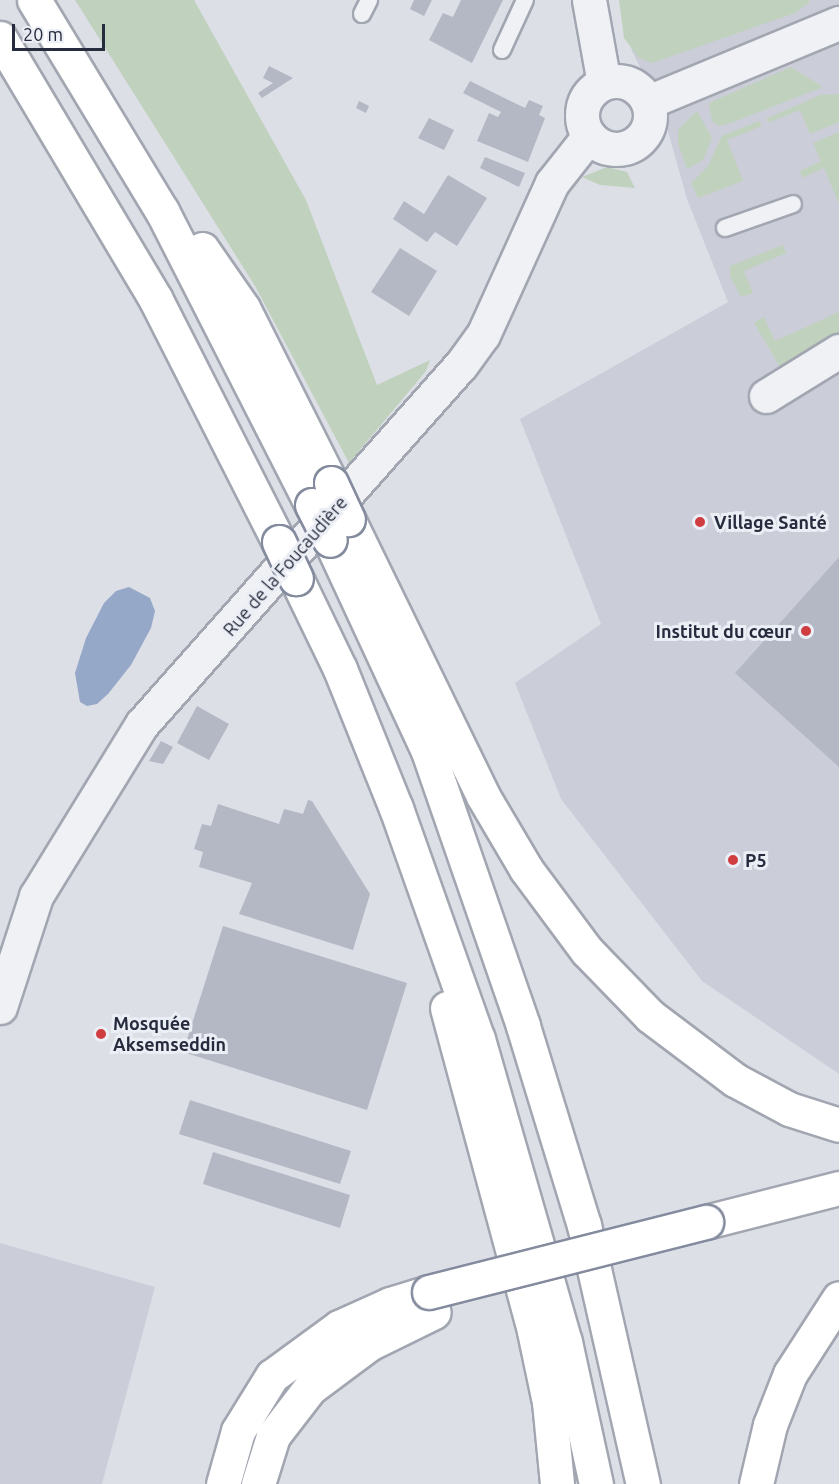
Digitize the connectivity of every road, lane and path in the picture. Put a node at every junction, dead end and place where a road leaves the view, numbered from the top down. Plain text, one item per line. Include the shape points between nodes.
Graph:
1 (34, 0) edge
2 (525, 0) edge
3 (589, 0) edge
4 (833, 0) edge
5 (839, 23) edge
6 (0, 38) edge
7 (502, 50) dead end
8 (604, 83) junction
9 (648, 102) junction
10 (589, 136) junction
11 (793, 204) dead end
12 (725, 228) dead end
13 (839, 351) edge
14 (766, 396) dead end
15 (339, 529) junction
16 (396, 808) junction
17 (0, 1007) edge
18 (839, 1125) edge
19 (839, 1188) edge
20 (839, 1207) edge
21 (708, 1232) junction
22 (839, 1299) edge
23 (432, 1302) junction
24 (223, 1484) edge
25 (258, 1484) edge
26 (557, 1484) edge
27 (596, 1484) edge
28 (643, 1484) edge
29 (756, 1484) edge

1 - 15 highway, bridge via 72,62 243,308
2 - 7 lane
3 - 8 street
4 - 5 street
5 - 9 street
6 - 16 highway, bridge via 155,298 340,669
8 - 9 street via 633,85
8 - 10 street via 584,102 583,124
9 - 10 street via 648,127 633,144 610,148
10 - 17 street, Rue de la Foucaudière via 552,183 483,335 461,365 177,699 142,724 36,896
11 - 12 lane
13 - 14 street
15 - 18 highway via 493,814 526,869 586,951 650,1016 735,1080 789,1109
15 - 28 highway via 428,752 524,1026 584,1225
16 - 26 highway via 534,1330 549,1402
16 - 27 highway via 478,1039 565,1342
19 - 21 highway
20 - 21 highway
21 - 23 highway
22 - 29 highway via 790,1374 770,1425
23 - 24 highway via 390,1304 339,1327 272,1376 238,1431
23 - 25 highway via 310,1388 273,1436

